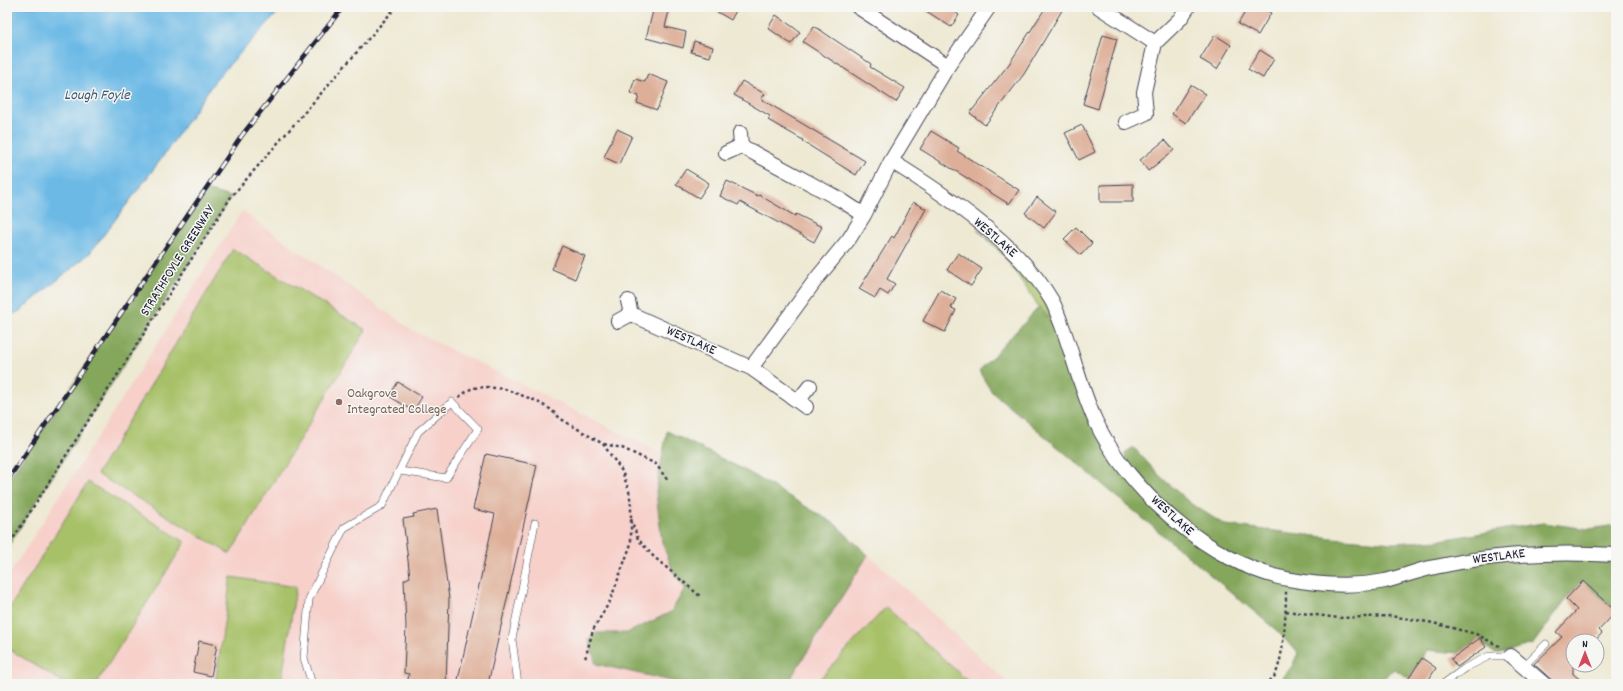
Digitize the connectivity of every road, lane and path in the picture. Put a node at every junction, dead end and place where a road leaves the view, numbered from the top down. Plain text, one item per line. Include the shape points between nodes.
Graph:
1 (396, 7) edge
2 (858, 7) edge
3 (989, 7) edge
4 (1099, 7) edge
5 (1188, 7) edge
6 (1155, 44) junction
7 (948, 66) junction
8 (1126, 122) dead end
9 (726, 153) dead end
10 (891, 161) junction
11 (864, 215) junction
12 (618, 321) dead end
13 (751, 368) junction
14 (810, 386) dead end
15 (452, 402) junction
16 (603, 444) junction
17 (400, 471) junction
18 (668, 481) dead end
19 (631, 517) junction
20 (535, 523) dead end
21 (7, 548) edge
22 (1616, 554) edge
23 (1286, 579) junction
24 (701, 597) dead end
25 (1286, 611) junction
26 (1546, 644) dead end
27 (1511, 656) junction
28 (585, 659) dead end
29 (1523, 667) junction
30 (312, 684) edge
31 (518, 684) edge
32 (1264, 684) edge
33 (1443, 684) edge
34 (1544, 684) edge

1 - 21 path, STRATHFOYLE GREENWAY via 231,197
2 - 7 street
3 - 7 street
4 - 6 street
5 - 6 street via 1180,19
6 - 8 street via 1144,92 1146,114
7 - 10 street
9 - 11 street via 740,140
10 - 11 street
10 - 23 street, WESTLAKE via 963,211 1026,264 1052,302 1104,438 1126,471 1150,497 1200,541 1234,561
11 - 13 street
12 - 13 street, WESTLAKE via 630,307
13 - 14 street, WESTLAKE via 802,404
15 - 16 path via 472,388 505,389 534,400
15 - 17 lane via 418,432
15 - 17 lane via 478,429 446,478
16 - 18 path via 622,448 656,464
16 - 19 path via 622,471 628,491
17 - 30 lane via 382,506 344,528 309,599 304,658
19 - 24 path via 638,539 653,556
19 - 28 path via 631,544 610,601 593,630
20 - 31 lane via 512,638
22 - 23 street, WESTLAKE via 1520,553 1434,567 1385,581 1339,586
23 - 25 path
25 - 27 path via 1339,618 1391,616 1432,623 1476,634 1500,646
25 - 32 path via 1279,663 1273,678
26 - 29 lane
27 - 29 street
27 - 33 lane via 1489,656 1465,668
29 - 34 street

